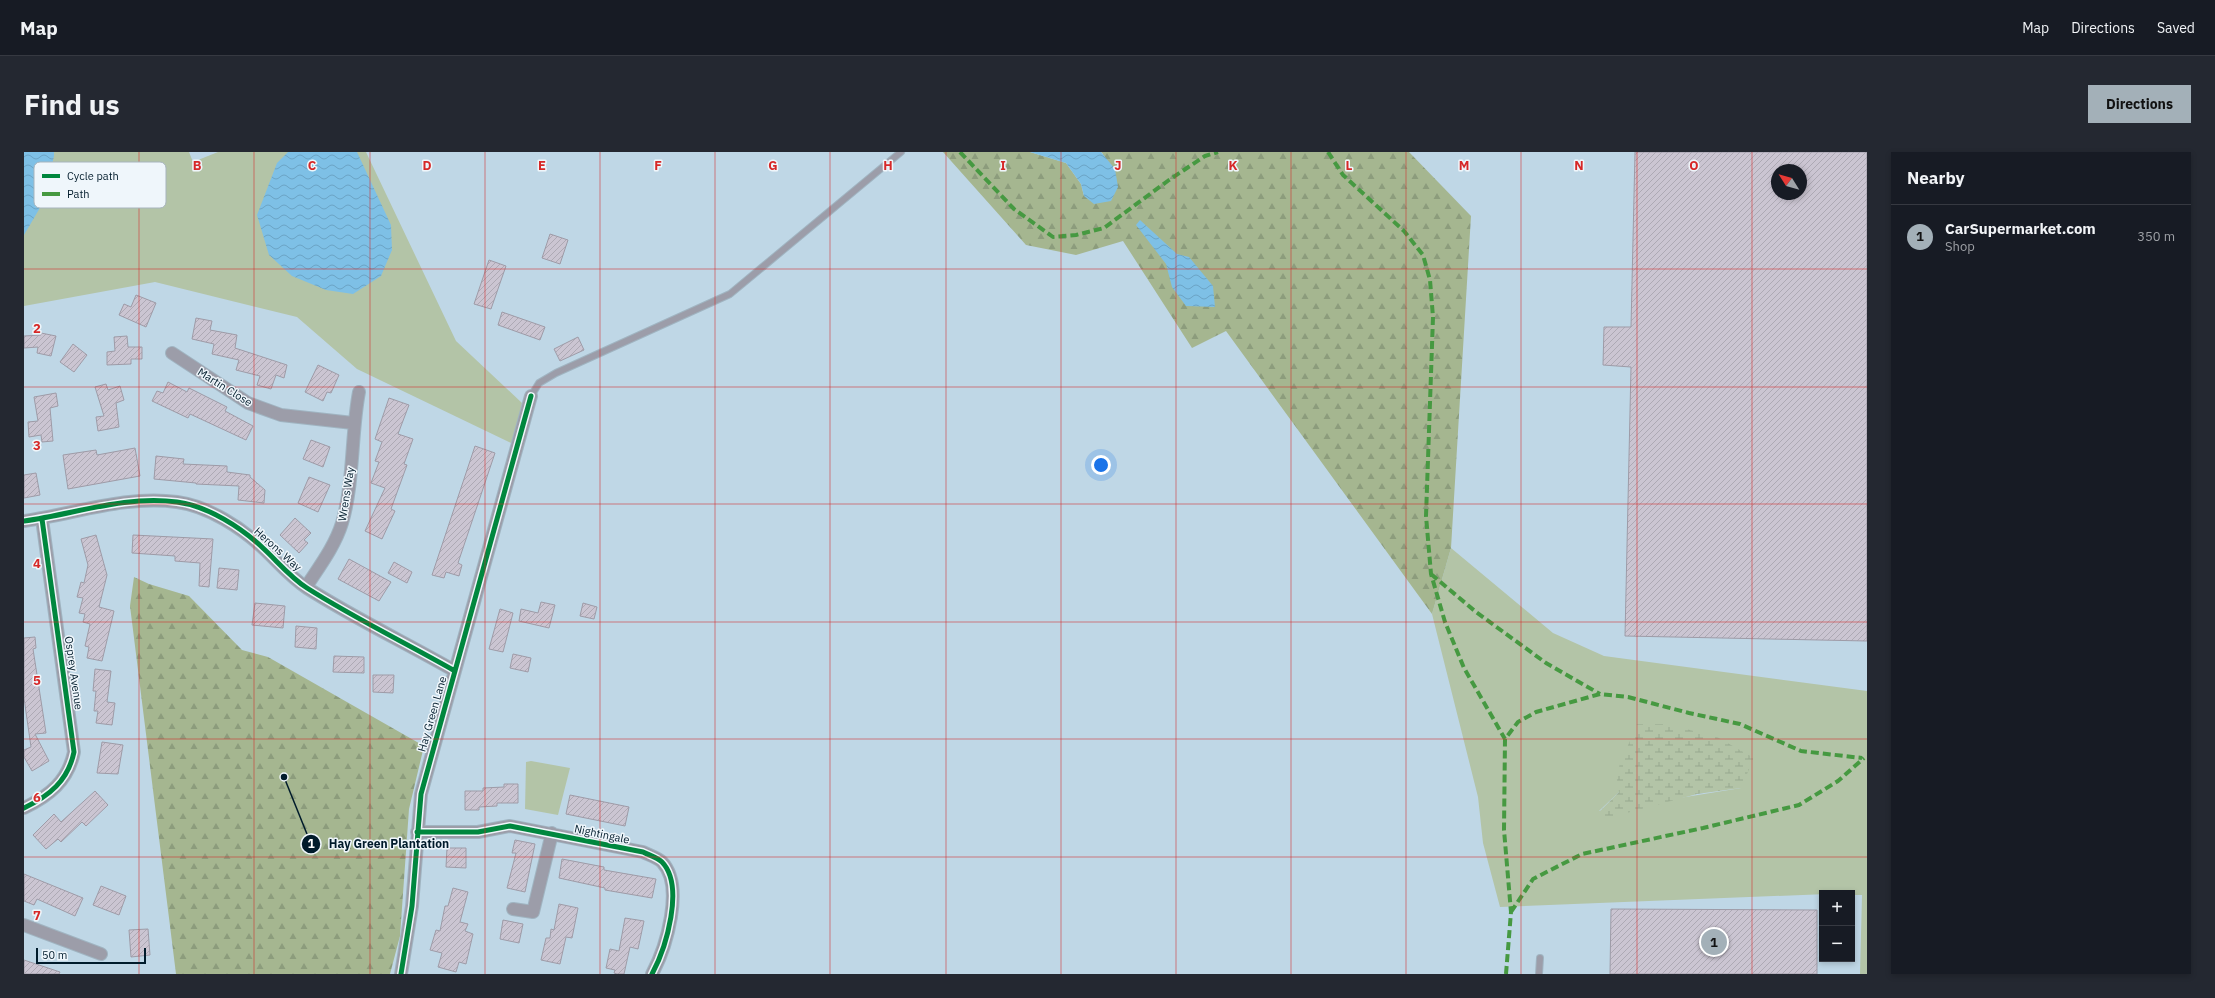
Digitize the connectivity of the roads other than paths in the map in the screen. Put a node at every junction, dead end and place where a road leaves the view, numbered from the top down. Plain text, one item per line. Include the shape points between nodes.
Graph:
1 (901, 152) edge
2 (172, 353) dead end
3 (359, 392) dead end
4 (531, 396) joint
5 (353, 423) junction
6 (42, 518) junction
7 (24, 521) edge
8 (306, 587) junction
9 (455, 671) junction
10 (24, 808) edge
11 (417, 832) junction
12 (552, 833) junction
13 (513, 909) dead end
14 (24, 925) edge
15 (101, 954) dead end
16 (1540, 958) dead end
17 (401, 974) edge
18 (652, 974) edge
19 (1539, 974) edge

1 - 4 lane via 730,294 556,373 539,383
2 - 5 street, Martin Close via 248,403 281,415
3 - 5 street, Wrens Way
4 - 9 street, Hay Green Lane
5 - 8 street, Wrens Way via 350,474 342,522 332,545
6 - 7 street, Herons Way
6 - 8 street, Herons Way via 127,501 179,502 224,520 246,534
6 - 10 street, Osprey Avenue via 74,752 71,766 61,781 49,794
8 - 9 street, Herons Way
9 - 11 street, Hay Green Lane via 420,794
11 - 12 street, Nightingale via 478,832 510,826
11 - 17 street, Hay Green Lane via 412,906
12 - 13 street via 533,912
12 - 18 street, Nightingale via 643,852 662,861 672,876 675,894 662,956
14 - 15 street
16 - 19 lane

